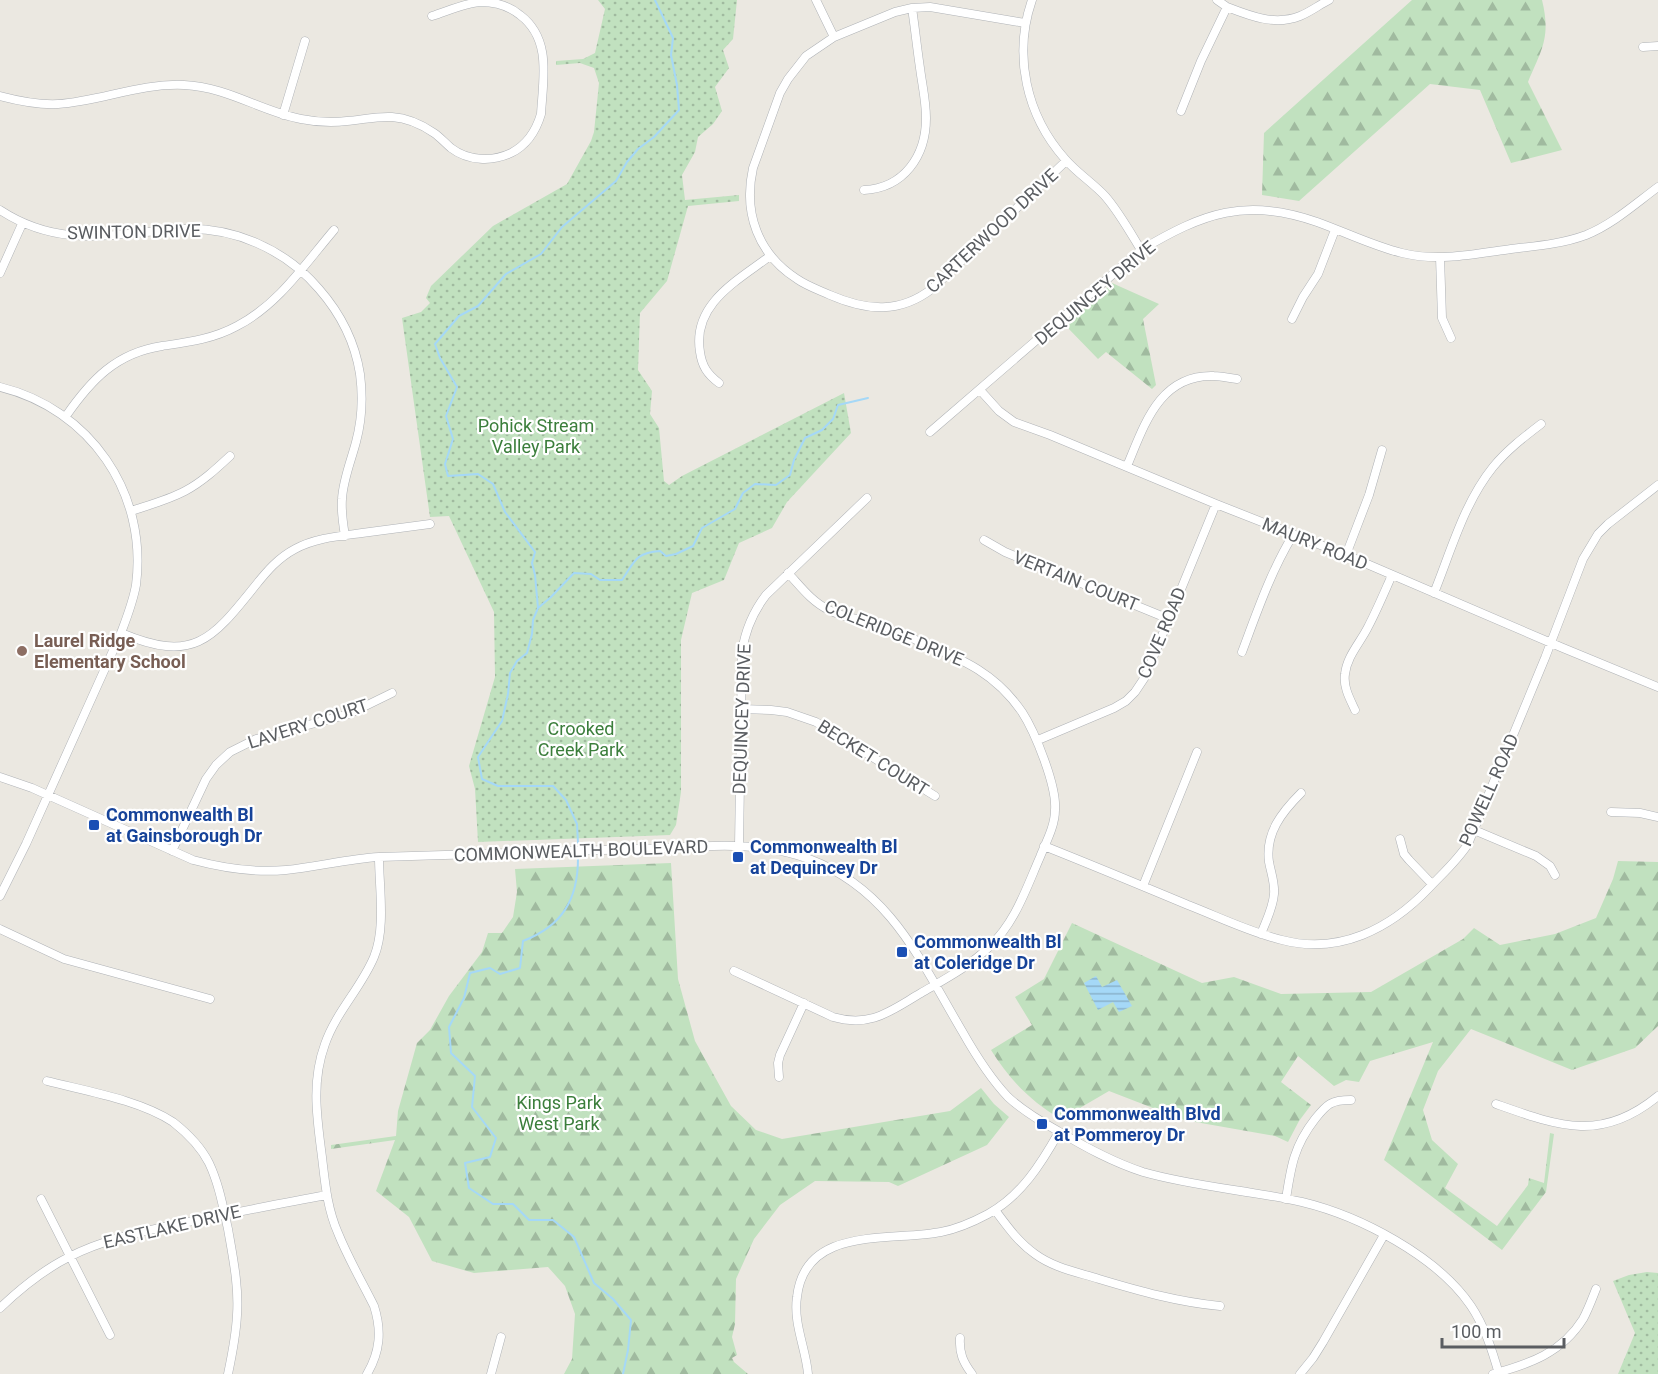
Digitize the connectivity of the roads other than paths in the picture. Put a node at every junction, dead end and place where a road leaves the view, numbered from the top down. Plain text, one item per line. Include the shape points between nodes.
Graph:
1 (816, 0) edge
2 (1032, 0) edge
3 (1217, 0) edge
4 (1329, 0) edge
5 (1227, 7) junction
6 (912, 8) junction
7 (432, 16) dead end
8 (1025, 23) junction
9 (834, 37) junction
10 (305, 41) dead end
11 (1658, 45) edge
12 (1644, 46) dead end
13 (0, 96) edge
14 (1181, 111) dead end
15 (283, 115) junction
16 (1066, 161) junction
17 (1658, 187) edge
18 (864, 190) dead end
19 (0, 210) edge
20 (22, 224) junction
21 (334, 230) dead end
22 (1335, 230) junction
23 (1141, 250) junction
24 (770, 256) junction
25 (1440, 257) junction
26 (301, 270) junction
27 (0, 273) edge
28 (1292, 319) dead end
29 (1451, 338) dead end
30 (1237, 379) dead end
31 (719, 383) dead end
32 (0, 387) edge
33 (980, 390) junction
34 (66, 417) junction
35 (1541, 424) dead end
36 (930, 432) dead end
37 (1382, 450) dead end
38 (230, 456) dead end
39 (1127, 466) junction
40 (1658, 485) edge
41 (867, 498) dead end
42 (1216, 504) junction
43 (131, 511) junction
44 (430, 524) dead end
45 (1293, 535) junction
46 (345, 536) junction
47 (984, 540) dead end
48 (1346, 555) junction
49 (789, 573) junction
50 (1392, 575) junction
51 (1434, 592) junction
52 (1169, 619) junction
53 (121, 633) junction
54 (1550, 642) junction
55 (1242, 652) dead end
56 (1658, 687) edge
57 (392, 693) dead end
58 (741, 709) junction
59 (1355, 710) dead end
60 (1038, 740) junction
61 (1197, 752) dead end
62 (0, 777) edge
63 (1301, 793) dead end
64 (48, 795) junction
65 (935, 796) dead end
66 (1611, 812) dead end
67 (1658, 817) edge
68 (1474, 830) junction
69 (1400, 839) dead end
70 (739, 846) junction
71 (1044, 846) junction
72 (172, 851) junction
73 (378, 857) junction
74 (1555, 874) dead end
75 (1432, 884) junction
76 (1143, 886) junction
77 (0, 896) edge
78 (0, 929) edge
79 (1261, 934) junction
80 (734, 971) dead end
81 (935, 985) junction
82 (210, 999) dead end
83 (804, 1003) junction
84 (779, 1077) dead end
85 (47, 1081) dead end
86 (1658, 1096) edge
87 (1351, 1100) dead end
88 (1496, 1104) dead end
89 (1059, 1132) junction
90 (327, 1196) junction
91 (41, 1199) dead end
92 (1286, 1199) junction
93 (995, 1210) junction
94 (225, 1214) junction
95 (1384, 1235) junction
96 (70, 1256) junction
97 (1596, 1289) dead end
98 (1220, 1306) dead end
99 (0, 1308) edge
100 (111, 1335) dead end
101 (501, 1337) dead end
102 (960, 1338) dead end
103 (1497, 1373) edge
104 (228, 1374) edge
105 (367, 1374) edge
106 (491, 1374) edge
107 (808, 1374) edge
108 (972, 1374) edge
109 (1300, 1374) edge

1 - 9 street
2 - 8 street
3 - 5 street
4 - 5 street via 1285,19 1261,20
5 - 14 street
6 - 8 street, CARTERWOOD DRIVE
6 - 9 street, CARTERWOOD DRIVE
6 - 18 street via 926,115 924,136 914,161 902,176 886,187
7 - 15 street via 472,4 493,3 516,11 534,30 544,60 541,114 530,138 513,152 493,159 477,159 450,148 421,125 403,119 323,122
8 - 16 street via 1023,64 1030,98 1044,131
9 - 24 street, CARTERWOOD DRIVE via 806,56 788,79 753,168 751,212
10 - 15 street
11 - 12 street
13 - 15 street via 56,104 145,87 187,85 226,92
16 - 23 street via 1106,198
16 - 24 street, CARTERWOOD DRIVE via 933,288 905,304 876,308 848,303 799,281
17 - 25 street, DEQUINCEY DRIVE via 1600,228 1572,240
19 - 20 street, SWINTON DRIVE
20 - 26 street, SWINTON DRIVE via 84,237 183,229 219,231 260,244
20 - 27 street
21 - 26 street
22 - 23 street, DEQUINCEY DRIVE via 1284,212 1244,209 1203,219
22 - 25 street, DEQUINCEY DRIVE via 1402,253
22 - 28 street via 1318,274
23 - 33 street, DEQUINCEY DRIVE
24 - 31 street via 722,293 703,318 698,342 701,361
25 - 29 street via 1442,318
26 - 34 street via 270,303 235,328 201,340 144,350 115,363 90,383
26 - 46 street, SWINTON DRIVE via 339,316 359,373 361,417 342,500
30 - 39 street via 1201,377 1167,392 1149,414
32 - 34 street via 40,401
33 - 36 street, DEQUINCEY DRIVE
33 - 39 street, MAURY ROAD via 1014,422
34 - 43 street via 107,460
35 - 51 street via 1504,455 1485,478 1470,504
37 - 48 street
38 - 43 street via 185,491
39 - 42 street, MAURY ROAD
40 - 54 street, POWELL ROAD via 1608,524 1589,547
41 - 49 street, DEQUINCEY DRIVE
42 - 45 street, MAURY ROAD
42 - 52 street, COVE ROAD
43 - 53 street via 137,572
44 - 46 street
45 - 48 street, MAURY ROAD
45 - 55 street via 1270,579
46 - 53 street via 305,544 284,555 218,630 201,640 182,646 161,646
47 - 52 street, VERTAIN COURT
48 - 50 street, MAURY ROAD
49 - 58 street, DEQUINCEY DRIVE via 762,601 747,627 742,652
49 - 60 street, COLERIDGE DRIVE via 807,594 829,610 891,630 979,669 1012,698
50 - 51 street, MAURY ROAD
50 - 59 street via 1347,664 1345,686
51 - 54 street, MAURY ROAD
52 - 60 street, COVE ROAD via 1136,692 1114,708
53 - 64 street
54 - 56 street, MAURY ROAD
54 - 68 street, POWELL ROAD
57 - 72 street, LAVERY COURT via 349,714 256,739 230,752 206,779
58 - 65 street, BECKET COURT via 787,712 816,722
58 - 70 street, DEQUINCEY DRIVE
60 - 71 street, COLERIDGE DRIVE via 1055,802 1054,821
61 - 76 street
62 - 64 street, COMMONWEALTH BOULEVARD
63 - 79 street via 1278,820 1271,836 1269,860 1274,893
64 - 72 street, COMMONWEALTH BOULEVARD
64 - 77 street
66 - 67 street
68 - 74 street via 1536,856
68 - 75 street, POWELL ROAD via 1458,858
69 - 75 street via 1404,854
70 - 73 street, COMMONWEALTH BOULEVARD
70 - 81 street, COMMONWEALTH BOULEVARD via 796,854 854,882 895,922
71 - 76 street, POWELL ROAD
71 - 81 street, COLERIDGE DRIVE via 1020,905 1001,934 977,958
72 - 73 street, COMMONWEALTH BOULEVARD via 218,867 256,871
73 - 90 street via 381,924 377,948 331,1029 317,1073 315,1107
75 - 79 street, POWELL ROAD via 1395,919 1359,936 1303,944
76 - 79 street, POWELL ROAD
78 - 82 street via 64,958
80 - 83 street, COLERIDGE DRIVE
81 - 83 street, COLERIDGE DRIVE via 868,1020 842,1020
81 - 89 street, COMMONWEALTH BOULEVARD via 996,1083 1019,1106
83 - 84 street via 780,1055
85 - 94 street via 141,1106 174,1124 208,1162
86 - 88 street via 1627,1117 1589,1126 1556,1124
87 - 92 street via 1328,1104 1305,1131 1294,1155
89 - 92 street, COMMONWEALTH BOULEVARD via 1145,1172
89 - 93 street via 1030,1178
90 - 94 street, EASTLAKE DRIVE
90 - 105 street via 338,1233 378,1318 378,1347
91 - 96 street
92 - 95 street, COMMONWEALTH BOULEVARD via 1340,1214
93 - 98 street via 1023,1244 1054,1265 1151,1294
93 - 107 street via 947,1230 854,1240 822,1254 808,1267 796,1299
94 - 96 street, EASTLAKE DRIVE via 123,1236
94 - 104 street via 237,1292 236,1335
95 - 103 street, COMMONWEALTH BOULEVARD via 1425,1260 1459,1290 1484,1328
95 - 109 street via 1323,1342
96 - 99 street, EASTLAKE DRIVE via 27,1284
96 - 100 street
97 - 103 street via 1584,1318 1568,1339 1535,1361
101 - 106 street
102 - 108 street via 959,1350

